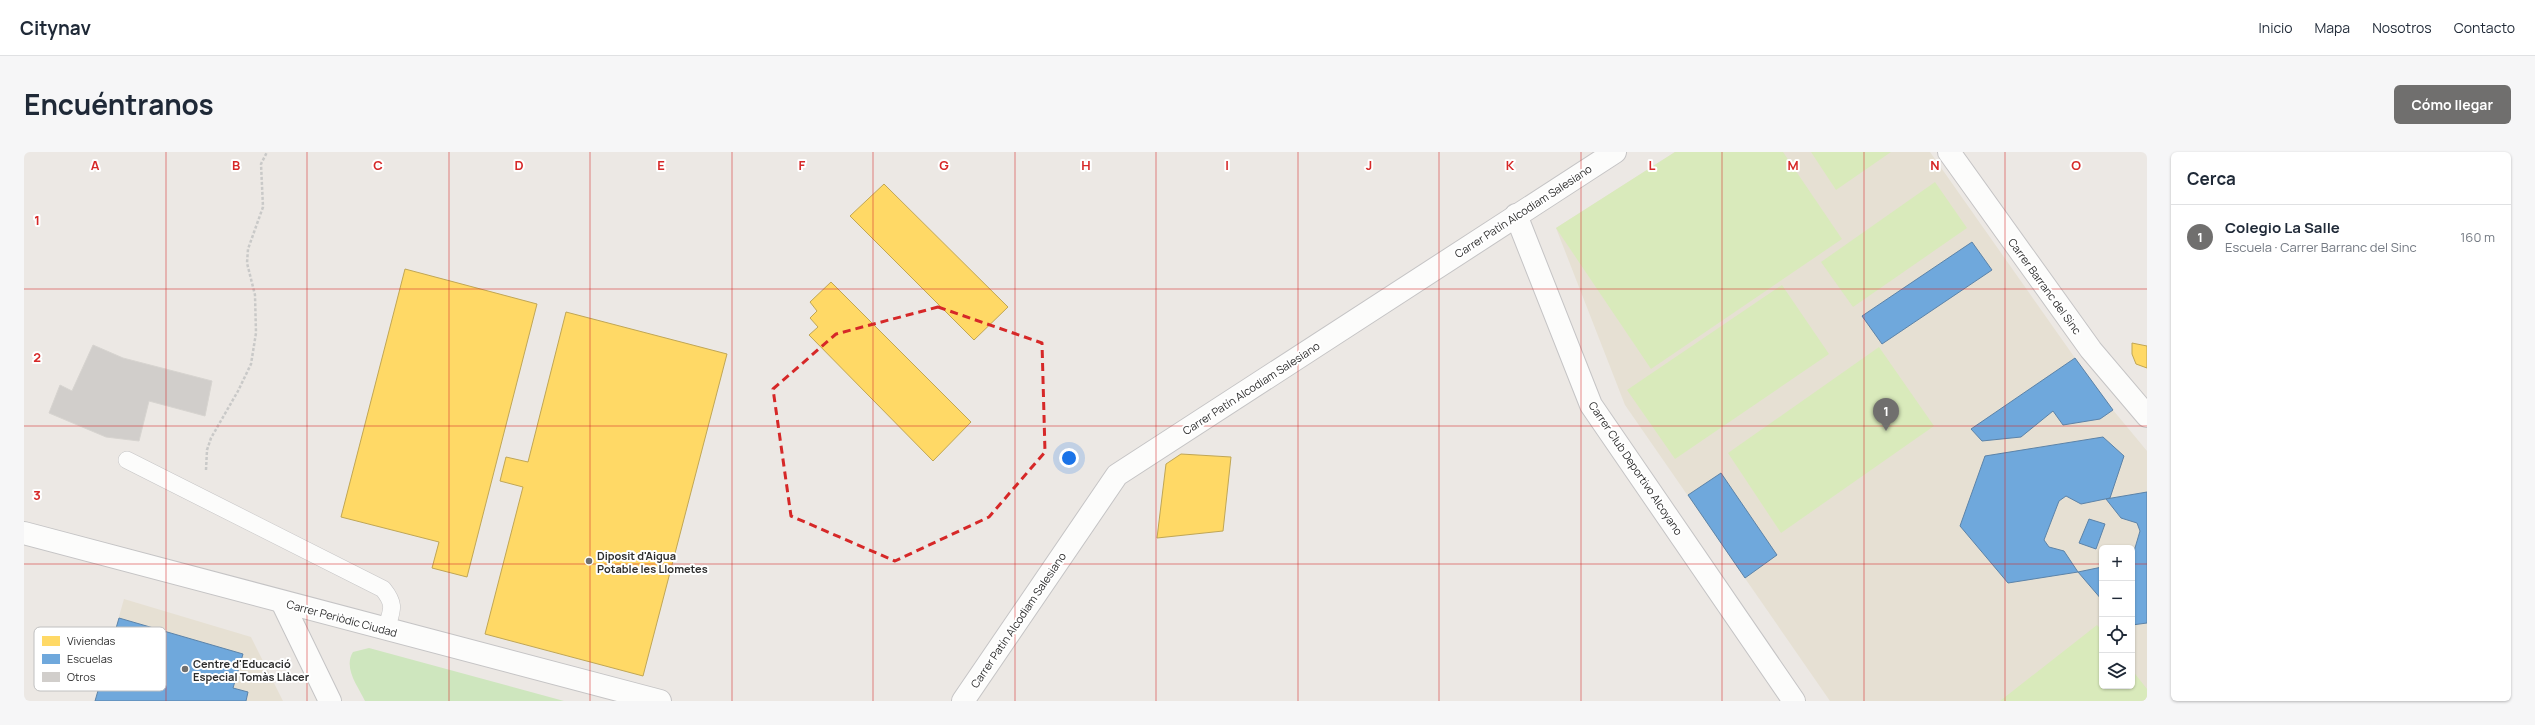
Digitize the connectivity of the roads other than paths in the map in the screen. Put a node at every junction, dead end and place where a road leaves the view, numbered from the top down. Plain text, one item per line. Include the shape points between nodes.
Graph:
1 (1616, 152) edge
2 (1949, 152) edge
3 (1516, 215) junction
4 (2147, 416) edge
5 (127, 460) dead end
6 (24, 533) edge
7 (282, 602) junction
8 (386, 629) junction
9 (330, 701) edge
10 (660, 701) edge
11 (963, 701) edge
12 (1794, 701) edge

1 - 3 street, Carrer Patín Alcodiam Salesiano
2 - 4 street, Carrer Barranc del Sinc via 2091,350
3 - 11 street, Carrer Patín Alcodiam Salesiano via 1118,475
3 - 12 street, Carrer Club Deportivo Alcoyano via 1591,405
5 - 8 lane via 383,588 391,599 393,608
6 - 7 street, Carrer Periòdic Ciudad
7 - 8 street, Carrer Periòdic Ciudad
7 - 9 street
8 - 10 street, Carrer Periòdic Ciudad

